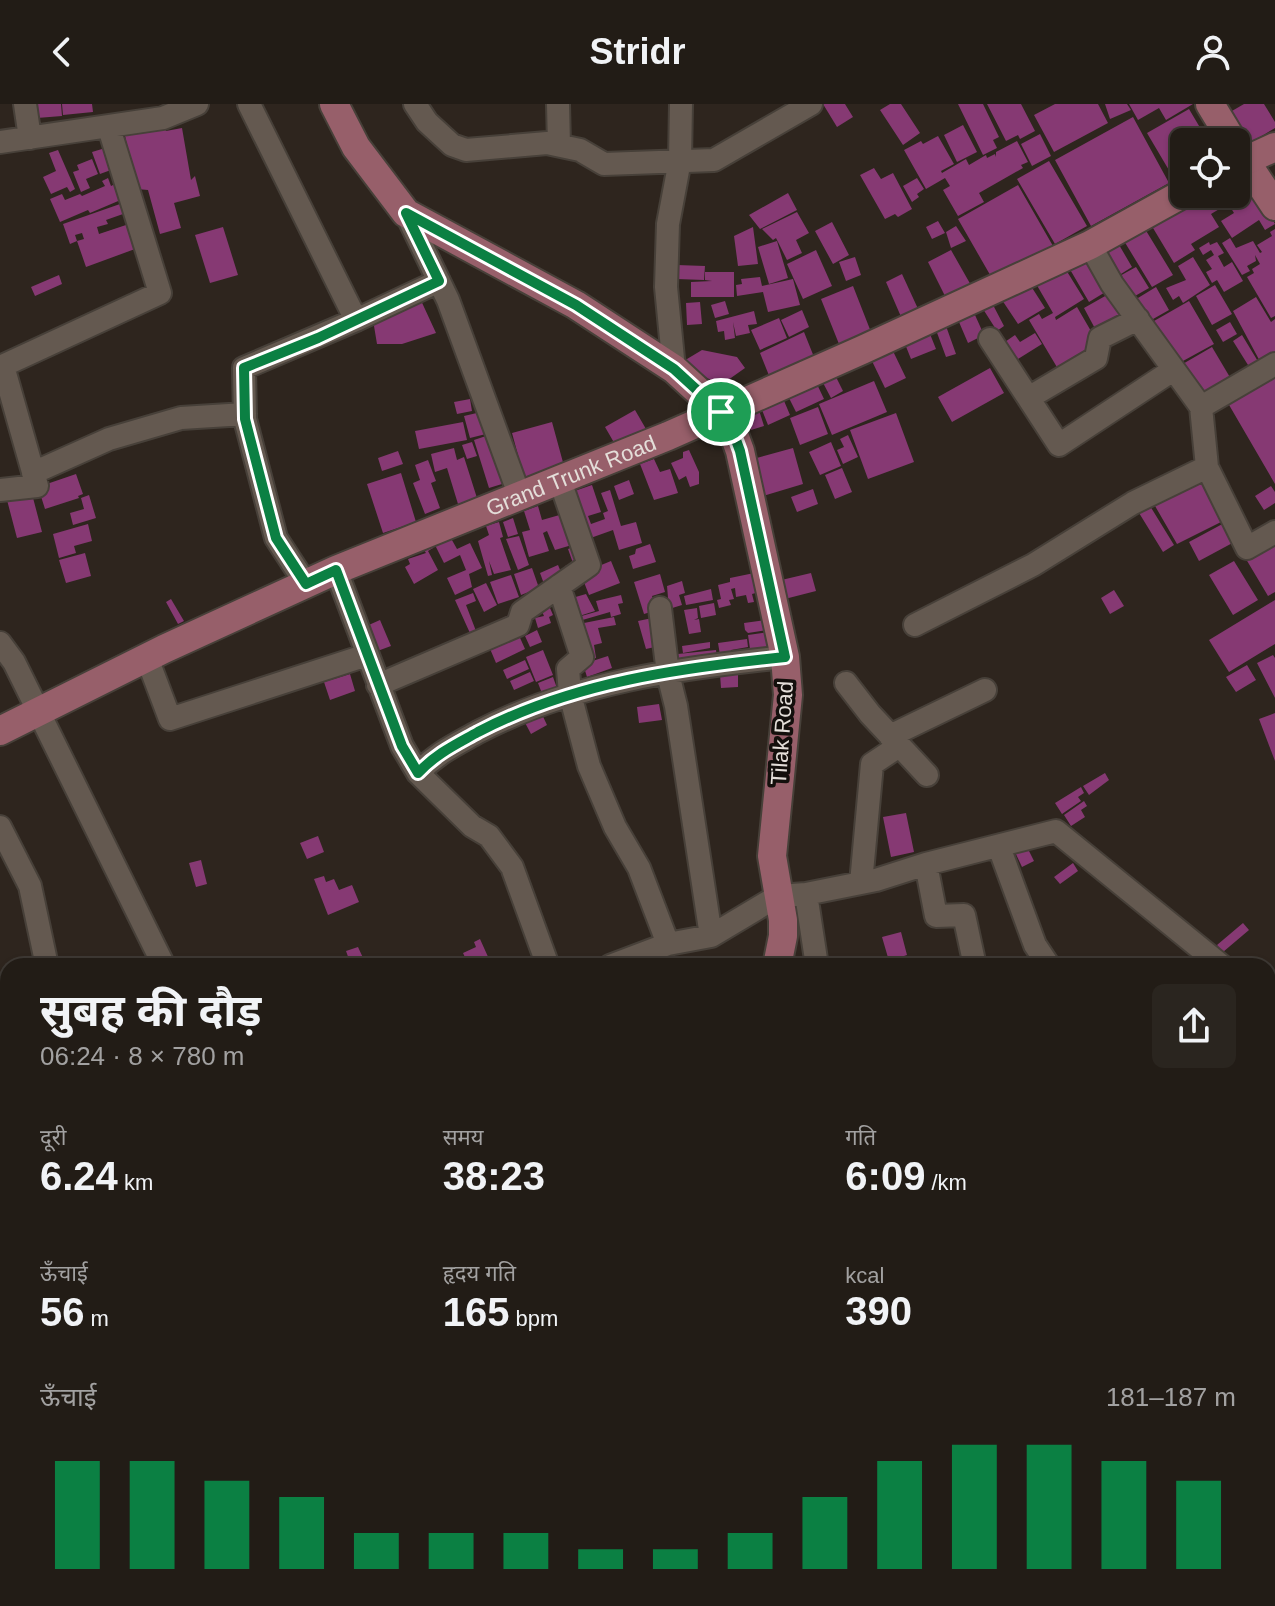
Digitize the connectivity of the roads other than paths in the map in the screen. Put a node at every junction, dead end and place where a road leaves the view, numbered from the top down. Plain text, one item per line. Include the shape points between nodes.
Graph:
1 (25, 104) edge
2 (197, 104) edge
3 (249, 104) edge
4 (334, 104) edge
5 (415, 104) edge
6 (558, 104) edge
7 (681, 104) edge
8 (811, 104) edge
9 (1210, 104) edge
10 (159, 111) edge
11 (109, 128) junction
12 (1223, 128) edge
13 (30, 138) junction
14 (0, 142) edge
15 (559, 145) junction
16 (1275, 147) edge
17 (1250, 152) edge
18 (680, 160) junction
19 (1250, 172) edge
20 (1170, 201) edge
21 (1275, 206) edge
22 (406, 213) junction
23 (1090, 245) junction
24 (439, 281) junction
25 (1138, 319) junction
26 (356, 320) junction
27 (990, 339) dead end
28 (1275, 364) edge
29 (1, 367) edge
30 (674, 369) junction
31 (1173, 370) junction
32 (1030, 397) junction
33 (1201, 407) junction
34 (721, 412) junction
35 (245, 414) junction
36 (1207, 467) junction
37 (33, 473) junction
38 (560, 481) junction
39 (0, 490) edge
40 (520, 497) junction
41 (1275, 532) edge
42 (336, 570) junction
43 (306, 584) junction
44 (559, 586) junction
45 (660, 608) dead end
46 (915, 625) dead end
47 (0, 643) edge
48 (367, 655) junction
49 (785, 657) junction
50 (147, 658) junction
51 (668, 674) junction
52 (846, 683) dead end
53 (378, 685) junction
54 (985, 690) dead end
55 (570, 694) junction
56 (38, 712) junction
57 (0, 731) edge
58 (894, 741) junction
59 (418, 773) junction
60 (927, 775) dead end
61 (0, 827) edge
62 (999, 847) junction
63 (926, 864) junction
64 (861, 883) junction
65 (806, 894) junction
66 (778, 896) junction
67 (711, 936) junction
68 (668, 944) junction
69 (45, 958) edge
70 (160, 958) edge
71 (545, 958) edge
72 (631, 958) edge
73 (779, 958) edge
74 (816, 958) edge
75 (973, 958) edge
76 (1044, 958) edge
77 (1212, 958) edge

1 - 13 street
2 - 10 street
3 - 26 street
4 - 22 main road via 356,147
5 - 15 street via 452,145 466,150
6 - 15 street
7 - 18 street
8 - 18 street via 714,160
9 - 12 main road
10 - 11 street
11 - 13 street
11 - 29 street via 160,293
13 - 14 street
15 - 18 street via 604,164
16 - 17 main road
18 - 30 street via 668,224 666,287
19 - 21 main road
20 - 23 main road, Grand Trunk Road
22 - 24 street
22 - 30 main road via 576,305
23 - 25 street
23 - 34 main road, Grand Trunk Road
24 - 26 street
24 - 40 street
25 - 31 street
25 - 32 street via 1100,338 1096,358
26 - 35 street via 244,368
27 - 32 street
28 - 33 street
29 - 37 street
30 - 34 main road
31 - 32 street via 1059,445
31 - 33 street
33 - 36 street
34 - 38 main road, Grand Trunk Road
34 - 49 main road, Tilak Road via 740,451
35 - 37 street via 181,418 109,439
35 - 43 street via 276,538
36 - 41 street via 1247,548
36 - 46 street
37 - 39 street via 37,486
38 - 40 main road, Grand Trunk Road
38 - 44 street via 589,565
40 - 42 main road, Grand Trunk Road
42 - 43 main road, Grand Trunk Road
42 - 48 street
43 - 50 main road, Grand Trunk Road
44 - 53 street via 522,612 518,625
44 - 55 street via 582,657 568,669
45 - 51 street
47 - 56 street
48 - 50 street via 170,719
48 - 53 street
49 - 51 street
49 - 66 main road, Tilak Road via 788,695 772,856
50 - 56 main road, Grand Trunk Road
51 - 55 street
51 - 67 street
52 - 58 street
53 - 59 street
54 - 58 street
55 - 59 street via 508,717 435,755
55 - 68 street via 589,766 639,868
56 - 57 main road, Grand Trunk Road
56 - 70 street
58 - 60 street
58 - 64 street via 872,764
59 - 71 street via 489,836 512,867
61 - 69 street via 30,886
62 - 63 street
62 - 76 street
62 - 77 street via 1056,831
63 - 64 street
63 - 75 street via 936,916 964,915
64 - 65 street
65 - 66 street
65 - 74 street
66 - 67 street
66 - 73 main road, Tilak Road via 783,936
67 - 68 street
68 - 72 street

